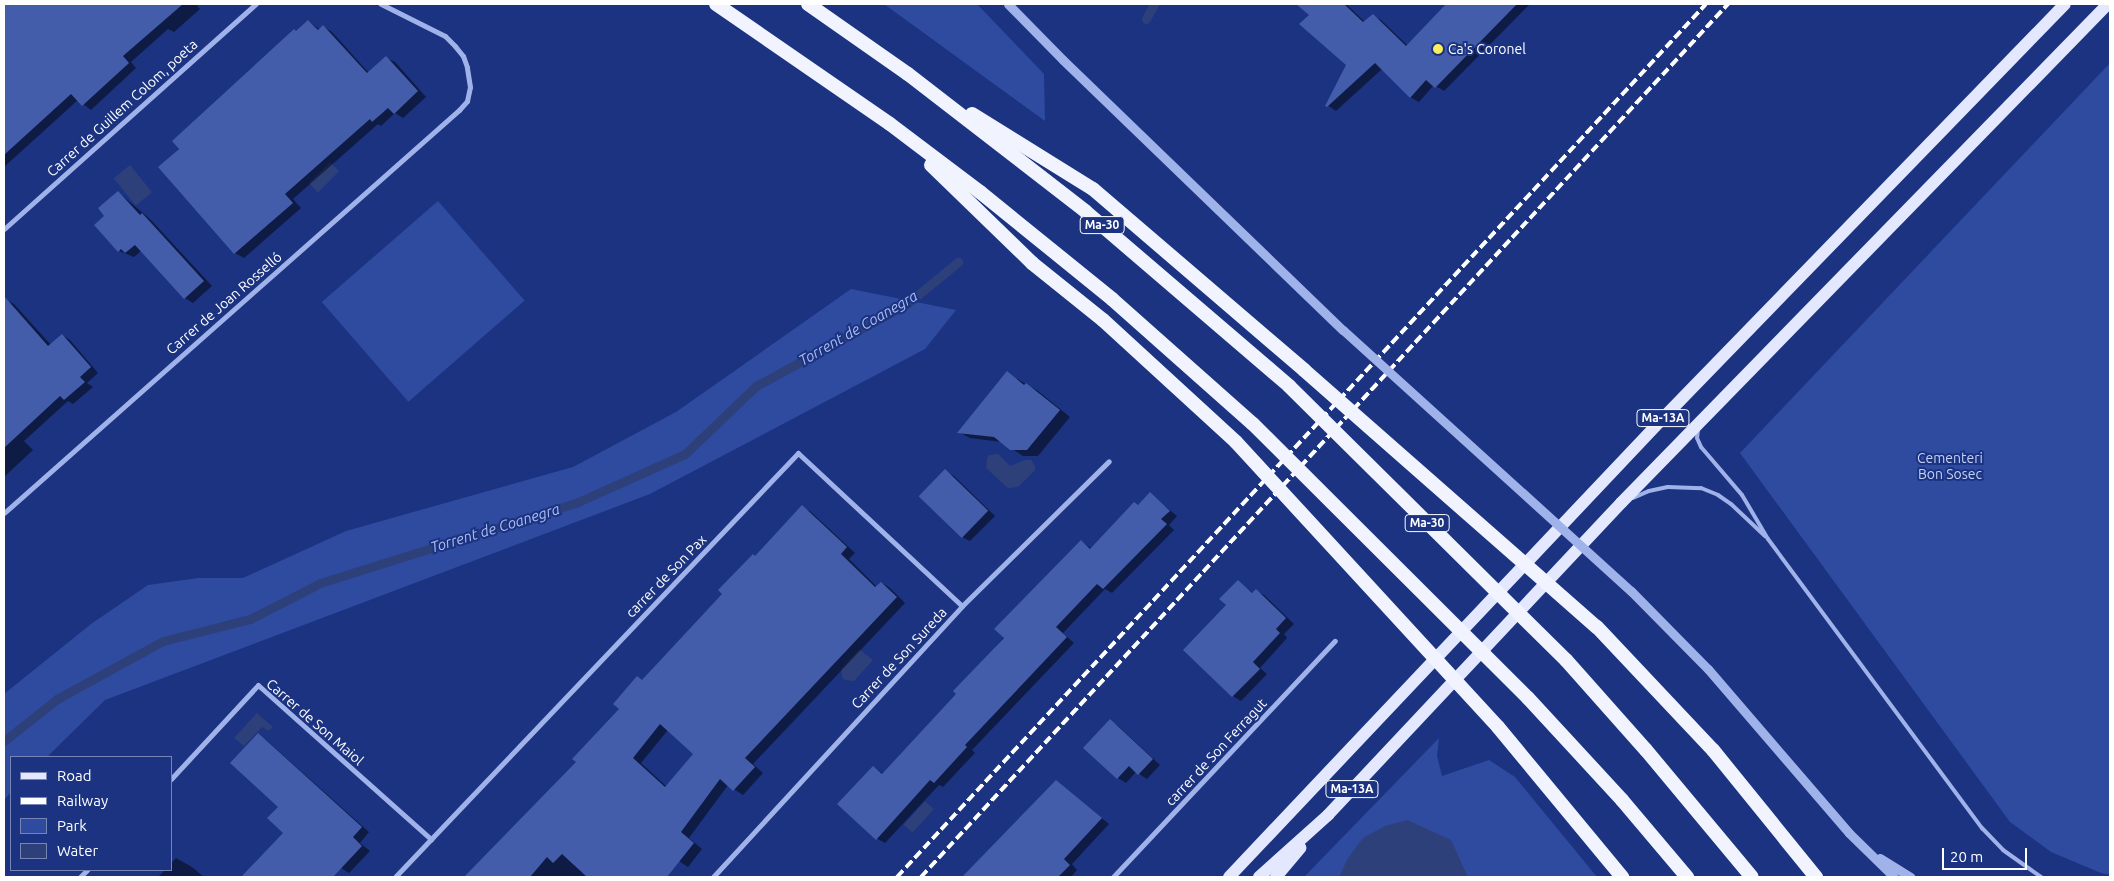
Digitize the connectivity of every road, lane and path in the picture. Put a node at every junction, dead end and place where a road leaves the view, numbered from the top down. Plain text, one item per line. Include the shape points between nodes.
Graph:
1 (256, 4) edge
2 (381, 4) edge
3 (716, 4) edge
4 (808, 4) edge
5 (1008, 4) edge
6 (2065, 4) edge
7 (2108, 4) edge
8 (908, 74) junction
9 (890, 124) junction
10 (4, 229) edge
11 (1699, 423) junction
12 (1109, 461) dead end
13 (1621, 503) junction
14 (4, 513) edge
15 (1768, 539) junction
16 (962, 606) junction
17 (1335, 641) dead end
18 (172, 778) edge
19 (1328, 814) junction
20 (431, 839) junction
21 (1869, 852) junction
22 (395, 877) edge
23 (713, 877) edge
24 (1113, 877) edge
25 (1229, 877) edge
26 (1259, 877) edge
27 (1276, 877) edge
28 (1622, 877) edge
29 (1687, 877) edge
30 (1752, 877) edge
31 (1816, 877) edge
32 (1894, 877) edge
33 (1910, 877) edge
34 (2041, 877) edge

1 - 10 street, Carrer de Guillem Colom, poeta
2 - 14 street, Carrer de Joan Rosselló via 444,36 459,51 467,67 470,87 467,101
3 - 9 highway
4 - 8 highway, Ma-30
5 - 21 street, bridge via 1343,330 1631,591 1714,676
6 - 25 main road, Ma-13A via 1667,414
7 - 11 main road, Ma-13A
8 - 30 highway, Ma-30, bridge via 1085,211 1288,386 1566,660
8 - 31 highway, bridge via 1094,189 1597,627 1714,750
9 - 28 highway, bridge via 1032,263 1103,320 1236,442 1498,727
9 - 29 highway, bridge via 1082,274 1253,424 1528,698 1622,800
11 - 13 main road, Ma-13A
11 - 15 lane via 1699,443 1742,495
12 - 16 street, Carrer de Son Sureda
13 - 15 lane via 1668,487 1701,488 1731,504
13 - 19 main road, Ma-13A
15 - 34 lane via 1982,828 2003,850
16 - 20 street, carrer de Son Pax via 798,453
16 - 23 street, Carrer de Son Sureda
17 - 24 street, carrer de Son Ferragut
18 - 20 street, Carrer de Son Maiol via 258,685
19 - 26 main road, Ma-13A
19 - 27 main road
20 - 22 street, carrer de Son Pax
21 - 32 street
21 - 33 street

